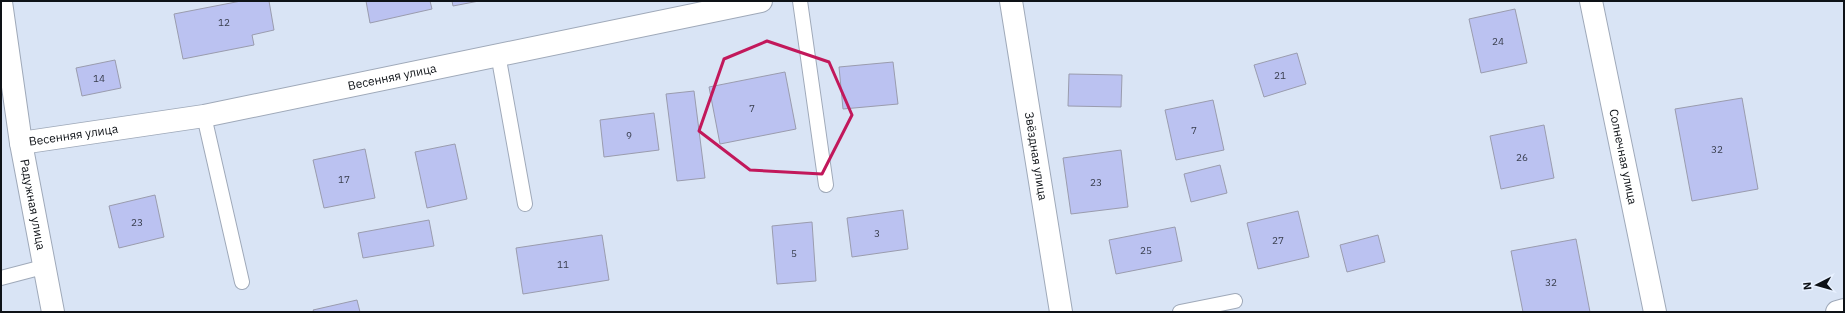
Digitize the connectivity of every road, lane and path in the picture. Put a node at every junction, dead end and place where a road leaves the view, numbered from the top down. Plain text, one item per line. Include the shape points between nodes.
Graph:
1 (761, 1) edge
2 (800, 1) edge
3 (1011, 1) edge
4 (1, 2) edge
5 (1596, 2) edge
6 (498, 54) junction
7 (204, 116) junction
8 (21, 143) junction
9 (826, 185) dead end
10 (525, 204) dead end
11 (43, 267) junction
12 (1, 278) edge
13 (242, 282) dead end
14 (1235, 301) dead end
15 (1844, 310) edge
16 (53, 312) edge
17 (1061, 312) edge
18 (1180, 312) edge
19 (1655, 312) edge
20 (1837, 312) edge

1 - 6 street, Весенняя улица
2 - 9 lane
3 - 17 street, Звёздная улица
4 - 8 street, Радужная улица
5 - 19 street, Солнечная улица
6 - 7 street, Весенняя улица
6 - 10 lane
7 - 8 street, Весенняя улица
7 - 13 lane
8 - 11 street, Радужная улица
11 - 12 lane
11 - 16 street, Радужная улица
14 - 18 lane
15 - 20 street

